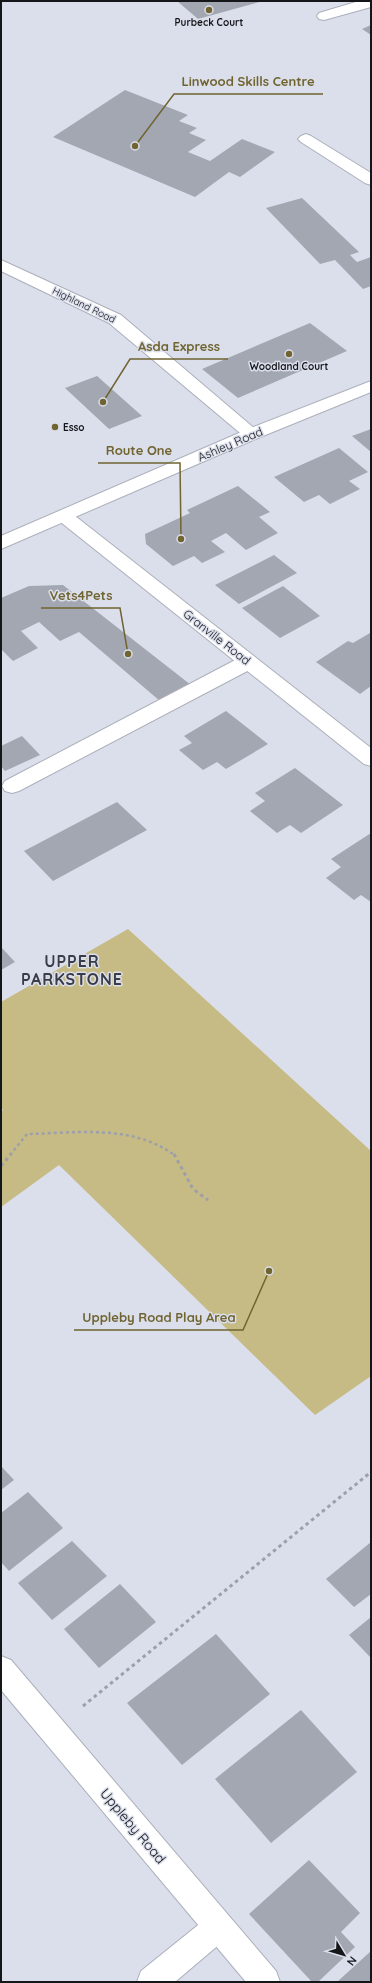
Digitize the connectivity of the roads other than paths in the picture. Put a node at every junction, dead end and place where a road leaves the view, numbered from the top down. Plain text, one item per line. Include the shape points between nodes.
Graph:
1 (371, 2) edge
2 (324, 16) dead end
3 (306, 139) dead end
4 (371, 180) edge
5 (1, 265) edge
6 (371, 386) edge
7 (252, 434) junction
8 (64, 516) junction
9 (1, 543) edge
10 (248, 662) junction
11 (371, 759) edge
12 (12, 786) dead end
13 (1, 1669) edge
14 (218, 1927) junction
15 (152, 1982) edge
16 (265, 1982) edge

1 - 2 street
3 - 4 street
5 - 7 street, Highland Road via 115,319
6 - 7 street, Ashley Road
7 - 8 street, Ashley Road
8 - 9 street, Ashley Road
8 - 10 street, Granville Road
10 - 11 street, Granville Road
10 - 12 street
13 - 14 street, Uppleby Road
14 - 15 street
14 - 16 street, Uppleby Road

